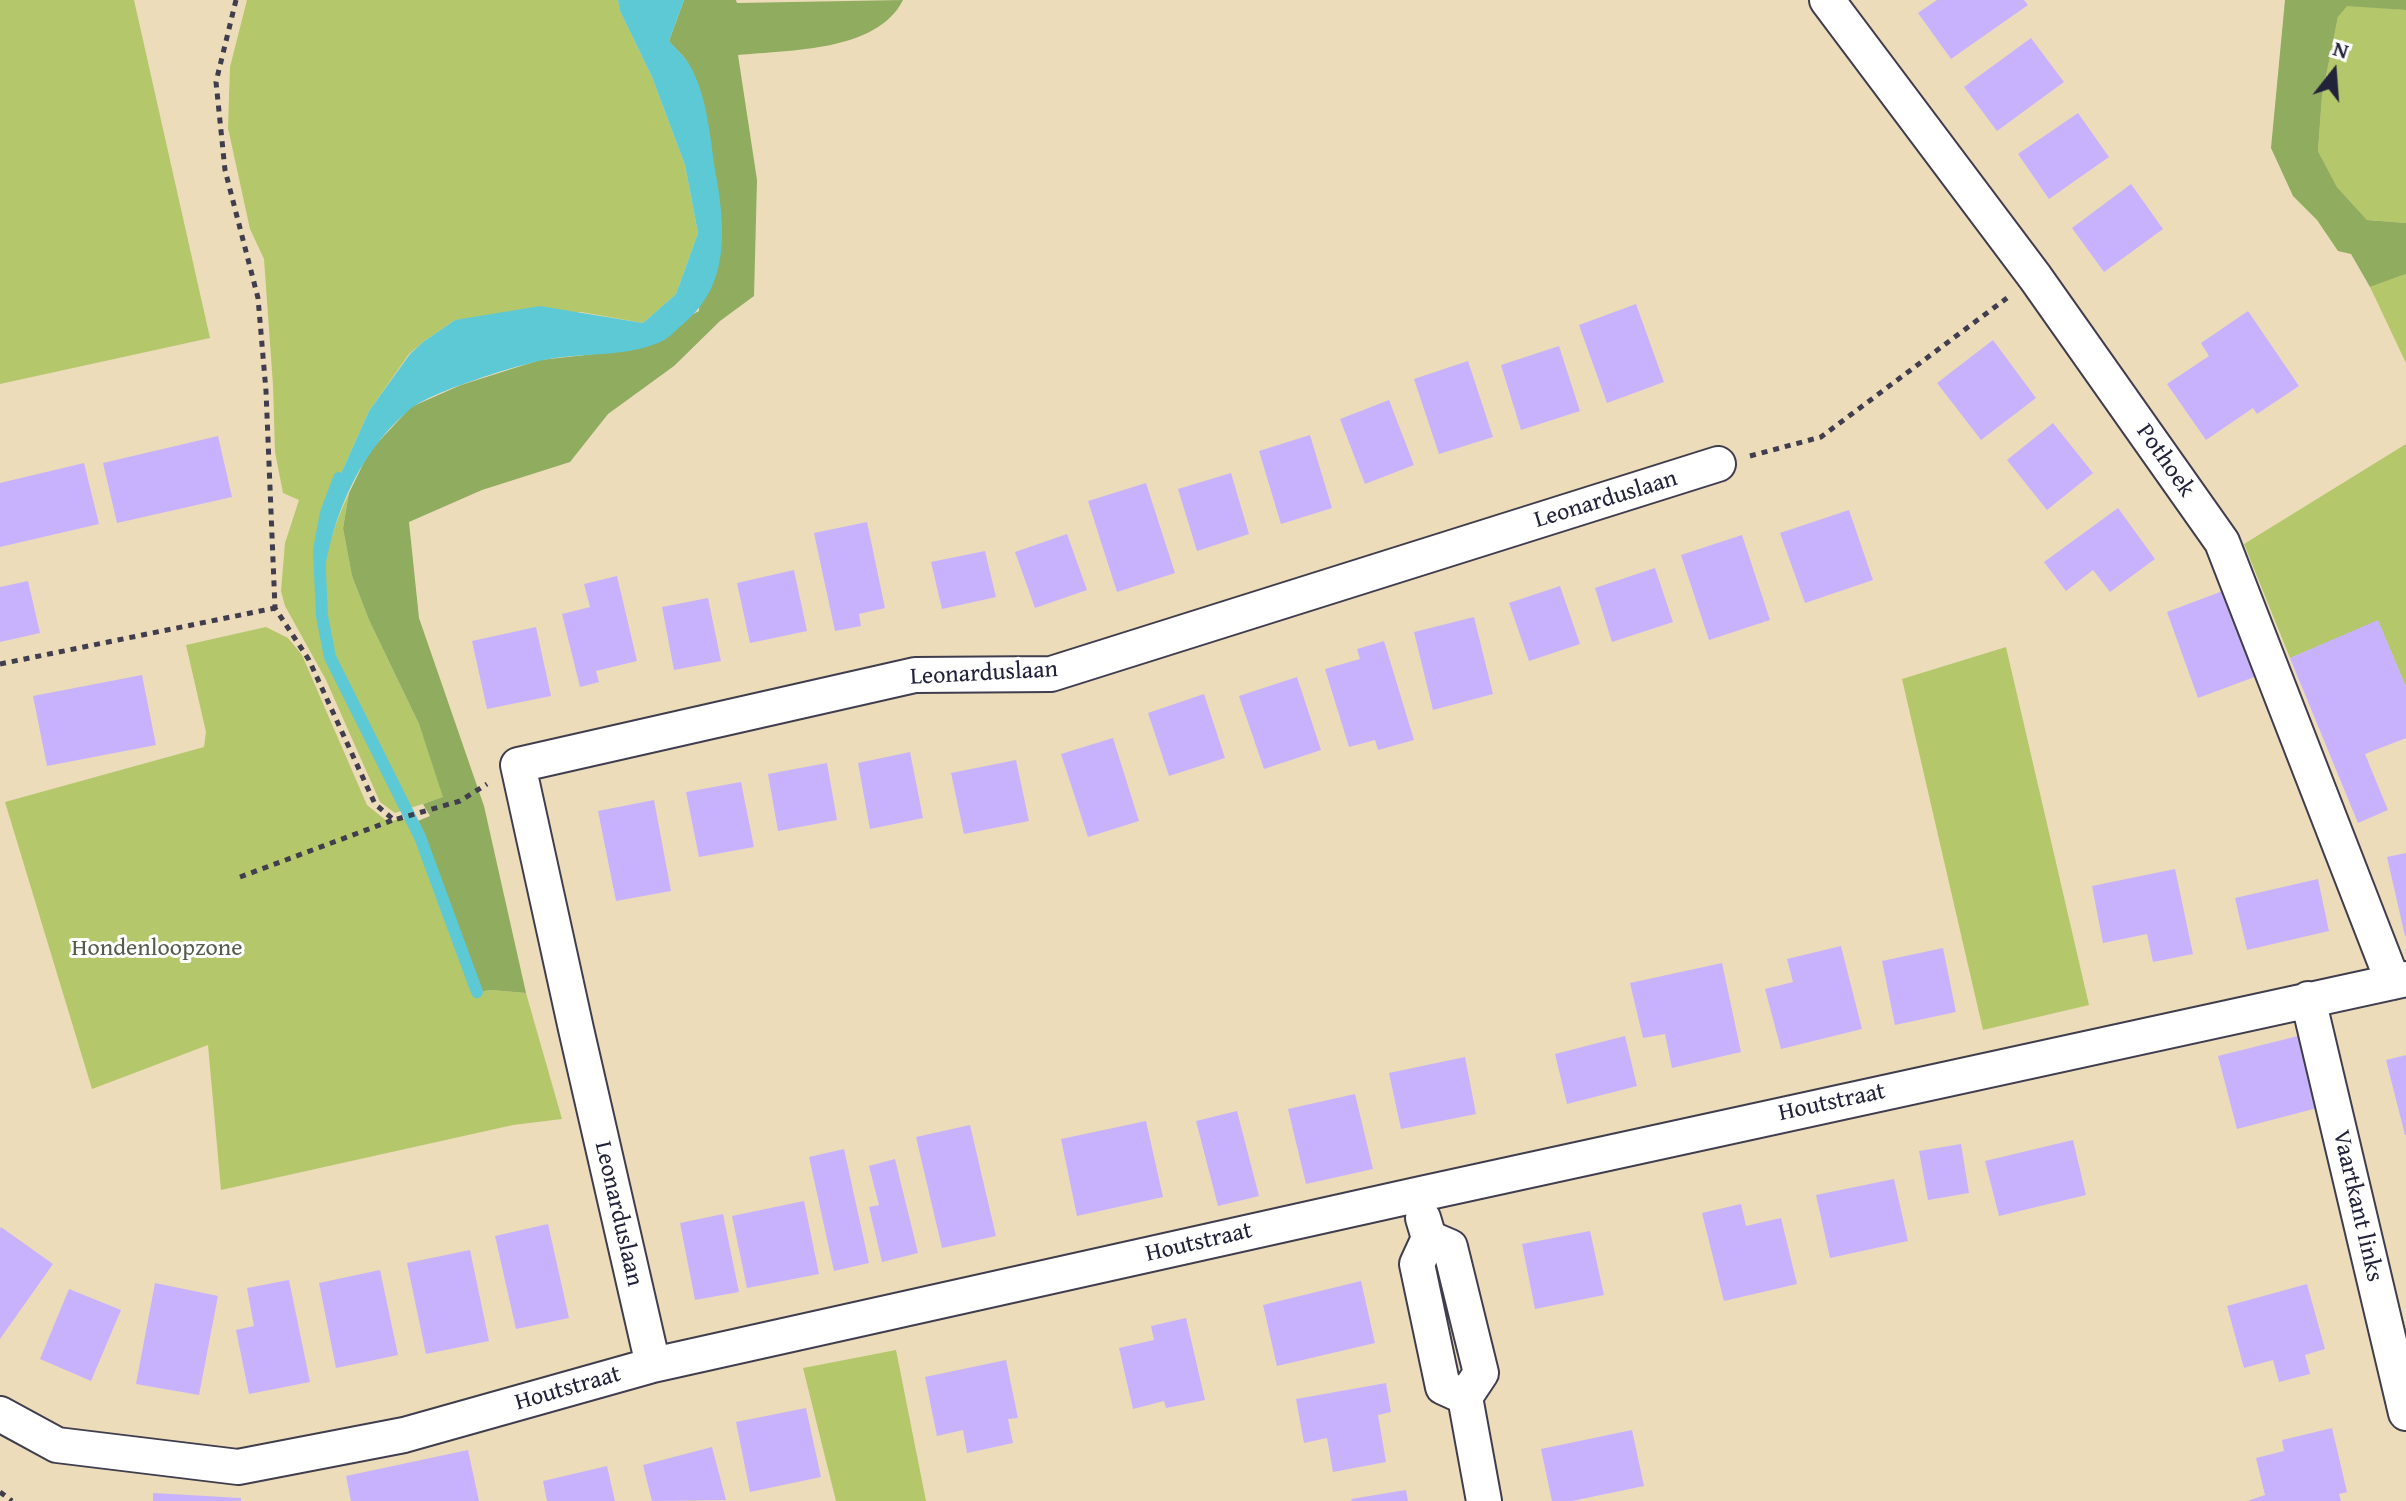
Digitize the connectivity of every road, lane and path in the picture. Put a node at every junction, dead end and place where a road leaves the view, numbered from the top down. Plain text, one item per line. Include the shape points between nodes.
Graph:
1 (236, 0) edge
2 (1827, 0) edge
3 (2035, 277) junction
4 (1718, 464) joint
5 (275, 608) junction
6 (0, 664) edge
7 (518, 765) junction
8 (394, 820) junction
9 (240, 877) dead end
10 (2400, 980) edge
11 (2308, 999) junction
12 (1416, 1195) junction
13 (653, 1365) junction
14 (2406, 1413) edge
15 (0, 1414) edge
16 (0, 1492) edge
17 (12, 1501) edge
18 (1484, 1501) edge

1 - 5 path via 216,82 225,170 258,298
2 - 3 street, Pothoek
3 - 4 path via 1821,437
3 - 10 street, Pothoek via 2222,542
4 - 7 street, Leonarduslaan via 1051,674 915,675
5 - 6 path
5 - 8 path via 309,660 375,804
7 - 8 path via 460,801
7 - 13 street, Leonarduslaan
8 - 9 path
10 - 11 street, Houtstraat
11 - 12 street, Houtstraat
11 - 14 street, Vaartkant links
12 - 13 street, Houtstraat
12 - 18 street via 1429,1238 1450,1247 1481,1373 1465,1397
13 - 15 street, Houtstraat via 404,1435 238,1467 57,1445
16 - 17 path

